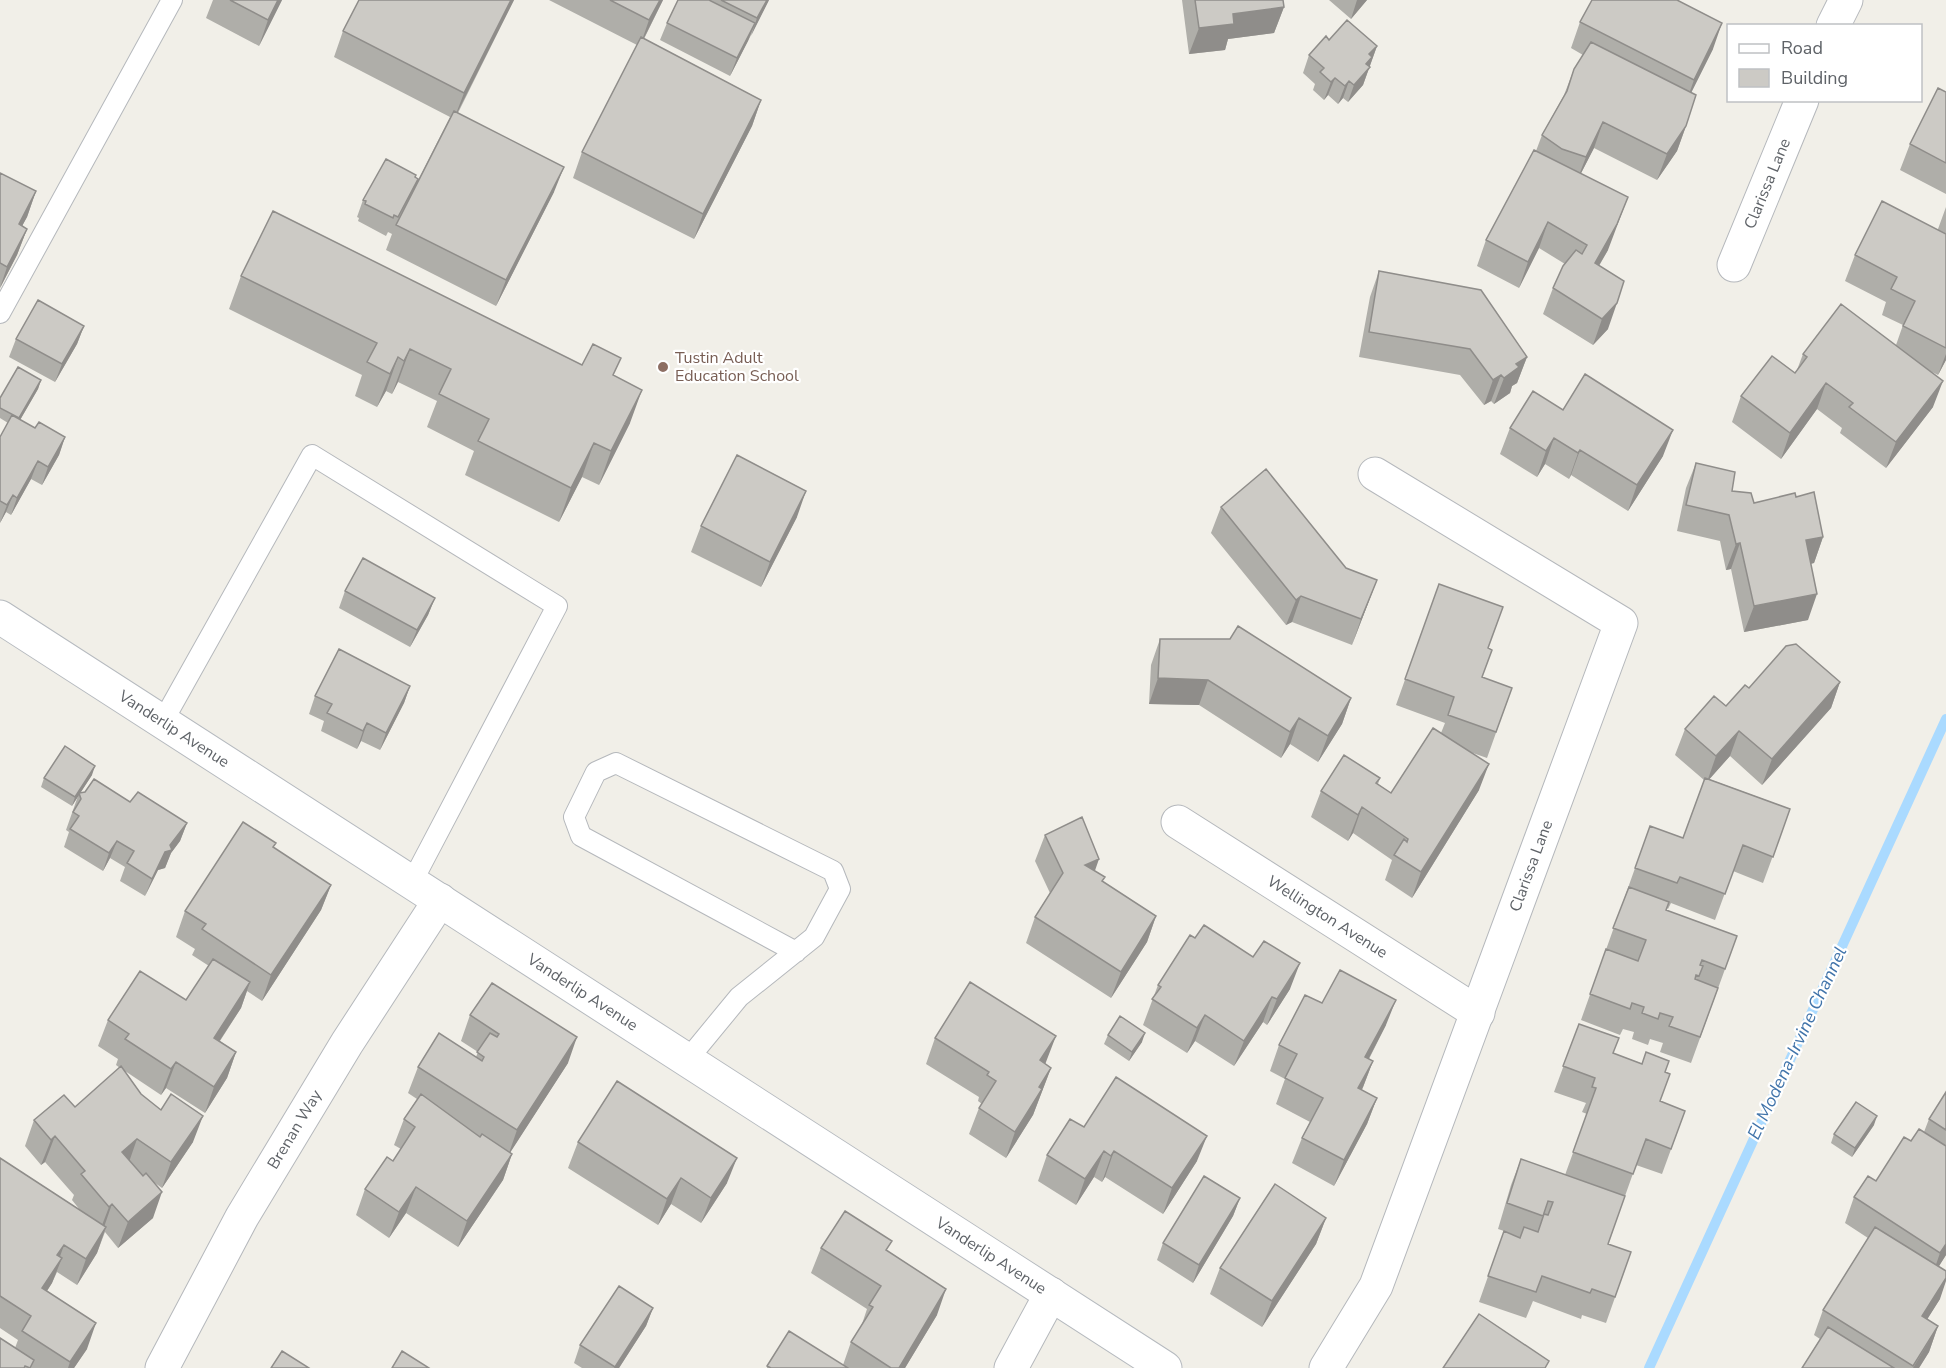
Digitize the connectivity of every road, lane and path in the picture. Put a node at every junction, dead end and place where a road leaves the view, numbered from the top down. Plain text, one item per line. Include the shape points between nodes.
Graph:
1 (1846, 0) edge
2 (166, 2) edge
3 (1834, 24) edge
4 (1801, 102) edge
5 (1734, 265) dead end
6 (0, 313) edge
7 (1375, 474) dead end
8 (0, 616) edge
9 (163, 721) junction
10 (1178, 822) dead end
11 (412, 882) junction
12 (440, 900) junction
13 (796, 952) junction
14 (1478, 1013) junction
15 (687, 1059) junction
16 (1051, 1294) junction
17 (162, 1368) edge
18 (1011, 1368) edge
19 (1165, 1368) edge
20 (1326, 1368) edge

1 - 3 street
2 - 6 lane
4 - 5 street, Clarissa Lane
7 - 14 street, Clarissa Lane via 1621,623
8 - 9 street, Vanderlip Avenue
9 - 11 street, Vanderlip Avenue
9 - 11 lane via 312,455 557,606
10 - 14 street, Wellington Avenue
11 - 12 street, Vanderlip Avenue
12 - 15 street, Vanderlip Avenue
12 - 17 street, Brenan Way via 347,1043 242,1217
13 - 13 lane via 814,937 840,889 833,871 616,763 596,772 574,817 580,837
13 - 15 lane via 739,997
14 - 20 street, Clarissa Lane via 1376,1286
15 - 16 street, Vanderlip Avenue
16 - 18 street
16 - 19 street, Vanderlip Avenue

